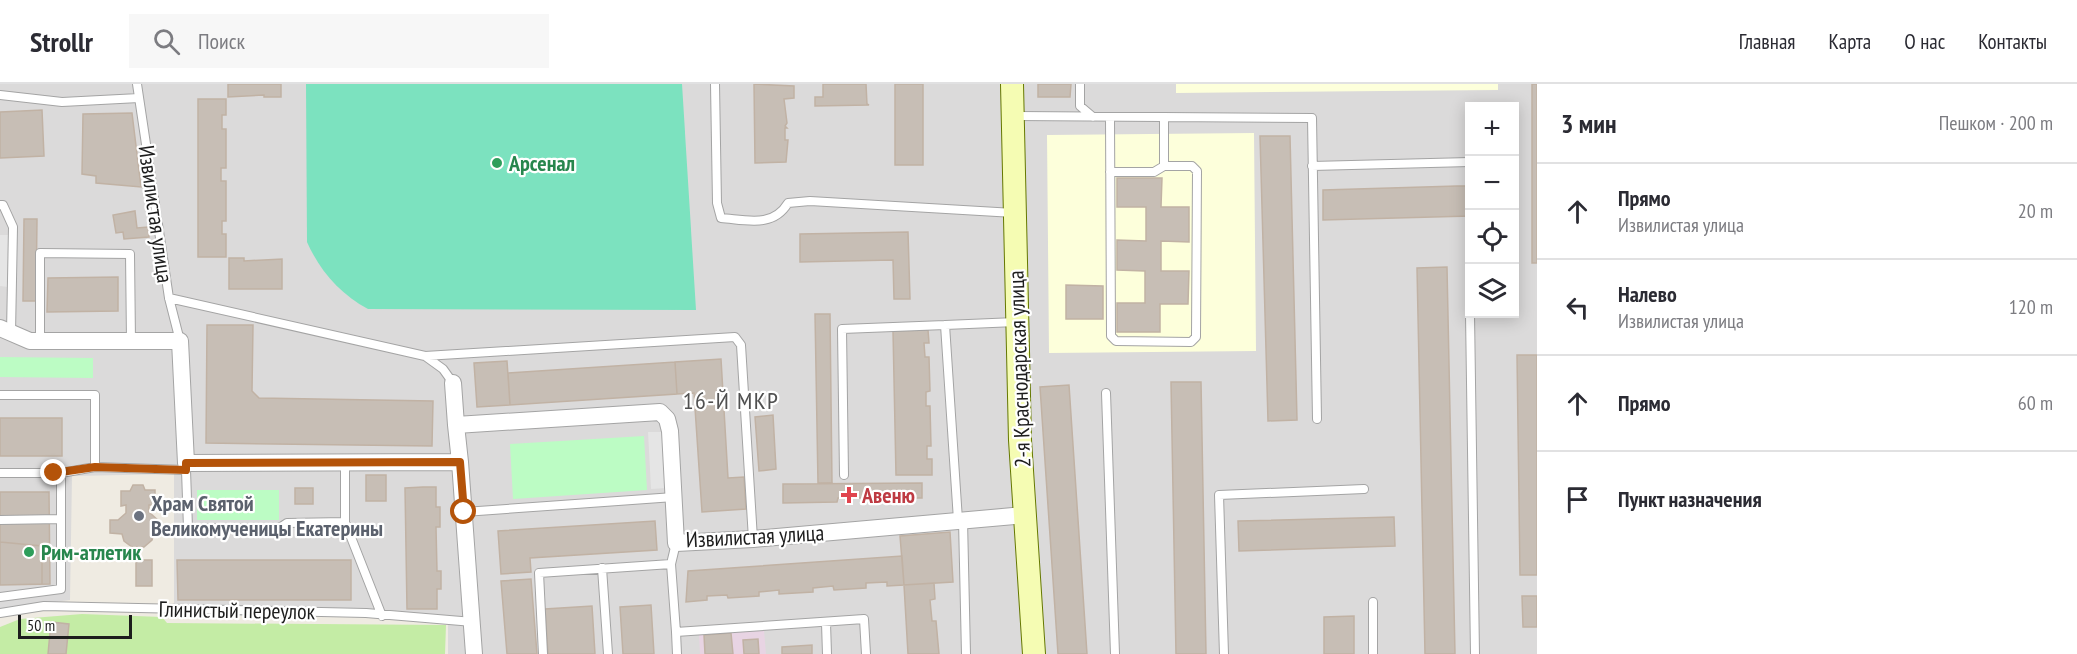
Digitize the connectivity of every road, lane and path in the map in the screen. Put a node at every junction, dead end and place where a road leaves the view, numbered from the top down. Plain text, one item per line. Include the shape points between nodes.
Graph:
1 (138, 84) edge
2 (715, 84) edge
3 (1012, 84) edge
4 (1080, 84) edge
5 (0, 95) edge
6 (139, 98) junction
7 (1012, 116) junction
8 (1093, 117) junction
9 (1110, 117) junction
10 (1164, 117) junction
11 (1465, 162) edge
12 (1164, 166) junction
13 (1312, 166) junction
14 (1110, 172) junction
15 (0, 205) edge
16 (1014, 213) junction
17 (169, 298) junction
18 (1470, 318) edge
19 (1017, 322) junction
20 (945, 325) junction
21 (5, 330) edge
22 (40, 341) junction
23 (131, 341) junction
24 (180, 341) junction
25 (425, 356) junction
26 (453, 383) joint
27 (1106, 393) dead end
28 (0, 395) edge
29 (1317, 419) dead end
30 (456, 425) junction
31 (345, 462) junction
32 (460, 462) junction
33 (95, 467) junction
34 (186, 467) junction
35 (0, 473) edge
36 (61, 473) junction
37 (843, 475) dead end
38 (1364, 489) dead end
39 (674, 497) junction
40 (464, 512) junction
41 (1025, 515) junction
42 (60, 519) junction
43 (0, 520) edge
44 (960, 520) junction
45 (345, 522) junction
46 (753, 539) junction
47 (675, 543) junction
48 (671, 564) junction
49 (602, 568) junction
50 (0, 597) edge
51 (1373, 602) dead end
52 (0, 613) edge
53 (382, 616) junction
54 (474, 622) junction
55 (826, 623) junction
56 (676, 632) junction
57 (474, 654) edge
58 (543, 654) edge
59 (608, 654) edge
60 (677, 654) edge
61 (827, 654) edge
62 (866, 654) edge
63 (966, 654) edge
64 (1034, 654) edge
65 (1115, 654) edge
66 (1224, 654) edge
67 (1373, 654) edge
68 (1475, 654) edge

1 - 6 lane, Извилистая улица
2 - 16 lane via 717,203 721,218 765,222 782,213 788,202 810,201
3 - 7 street, 2-я Краснодарская улица
4 - 8 lane via 1080,106
5 - 6 lane via 62,102
6 - 17 lane, Извилистая улица
7 - 8 lane
7 - 16 street, 2-я Краснодарская улица
8 - 9 lane
9 - 10 lane
9 - 14 lane
10 - 12 lane
10 - 13 lane via 1312,118
11 - 13 lane
12 - 14 lane via 1154,172
12 - 14 lane via 1192,166 1197,171 1196,337 1191,342 1116,341 1111,336
13 - 29 lane
15 - 21 lane via 13,227
16 - 19 street, 2-я Краснодарская улица
17 - 24 lane, Извилистая улица
17 - 25 lane
18 - 68 lane
19 - 20 lane
19 - 41 street, 2-я Краснодарская улица
20 - 37 lane via 842,329
20 - 44 lane
21 - 22 street
22 - 23 street
22 - 23 lane via 40,253 130,254
23 - 24 street
24 - 34 street, Извилистая улица
25 - 26 lane via 443,369
25 - 46 lane via 735,337 741,345
26 - 30 street
27 - 65 lane
28 - 33 lane via 95,395
30 - 32 street
30 - 39 street, Извилистая улица via 660,412 670,431
31 - 32 street
31 - 34 street
31 - 45 lane
32 - 40 street
33 - 34 lane
33 - 36 lane
34 - 45 lane via 188,528 278,529 287,523
35 - 36 lane
36 - 42 lane
38 - 66 lane via 1219,495
39 - 40 lane
39 - 47 street, Извилистая улица
40 - 54 street
41 - 44 street, Извилистая улица
41 - 64 street, 2-я Краснодарская улица
42 - 43 lane
42 - 50 lane via 61,589
44 - 46 street, Извилистая улица
44 - 63 lane
45 - 53 lane
46 - 47 street, Извилистая улица
47 - 48 lane
48 - 49 lane
48 - 56 lane
49 - 58 lane via 539,573
49 - 59 lane
51 - 67 lane
52 - 53 lane, Глинистый переулок via 44,606
53 - 54 lane, Глинистый переулок
54 - 57 street
55 - 56 lane
55 - 61 lane
55 - 62 lane via 864,619
56 - 60 lane

